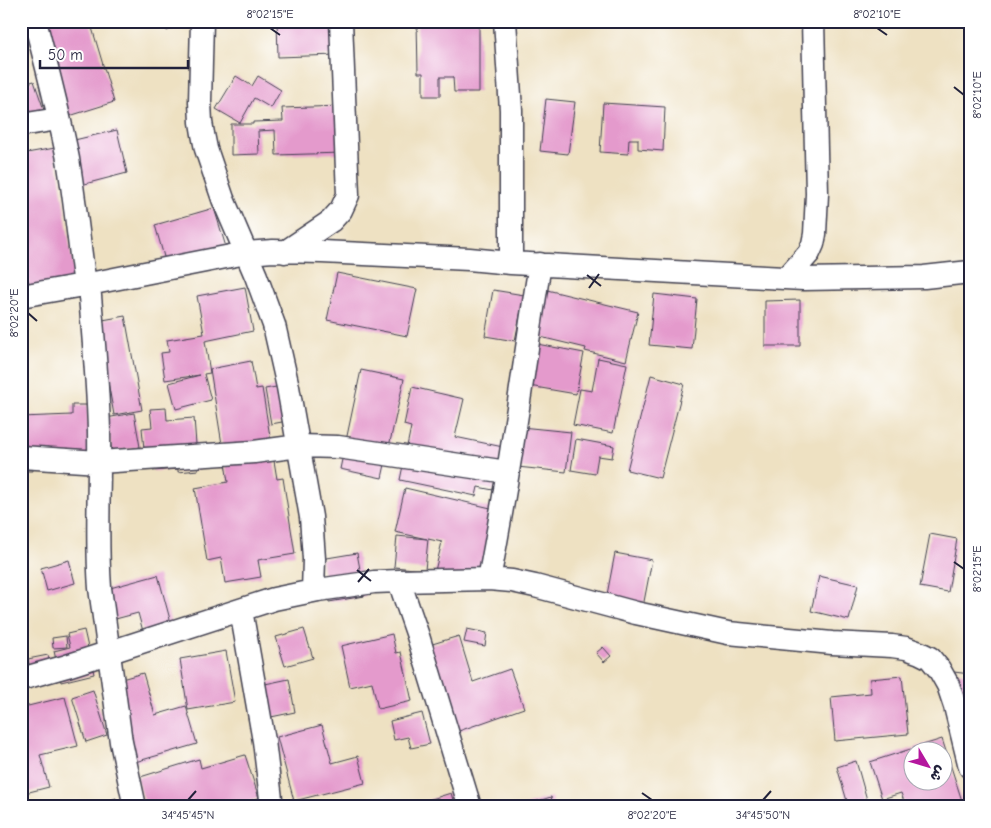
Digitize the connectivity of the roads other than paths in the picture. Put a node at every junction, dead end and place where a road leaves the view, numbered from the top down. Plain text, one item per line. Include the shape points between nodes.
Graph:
1 (34, 21) edge
2 (202, 21) edge
3 (341, 21) edge
4 (506, 21) edge
5 (813, 21) edge
6 (58, 119) junction
7 (21, 125) edge
8 (286, 252) junction
9 (246, 253) junction
10 (511, 263) junction
11 (540, 264) junction
12 (970, 272) edge
13 (787, 278) junction
14 (87, 284) junction
15 (21, 296) edge
16 (299, 446) junction
17 (21, 457) edge
18 (99, 462) junction
19 (507, 472) junction
20 (489, 579) junction
21 (399, 581) junction
22 (313, 591) junction
23 (241, 610) junction
24 (109, 652) junction
25 (21, 679) edge
26 (970, 767) edge
27 (134, 807) edge
28 (272, 807) edge
29 (470, 807) edge

1 - 6 street
2 - 9 street via 202,128 223,199
3 - 8 street via 348,195 331,221
4 - 10 street via 511,110
5 - 13 street via 816,234 809,253
6 - 7 street
6 - 14 street
8 - 9 street
8 - 10 street
9 - 14 street
9 - 16 street via 274,325
10 - 11 street
11 - 13 street
11 - 19 street
12 - 13 street
14 - 15 street
14 - 18 street via 97,385
16 - 18 street
16 - 19 street via 338,447
16 - 22 street via 313,538
17 - 18 street
18 - 24 street via 98,565
19 - 20 street
20 - 21 street
20 - 26 street via 535,586 728,633 832,644 892,646 920,652 930,658 948,685
21 - 22 street
21 - 29 street
22 - 23 street
23 - 24 street
23 - 28 street
24 - 25 street
24 - 27 street via 122,750

